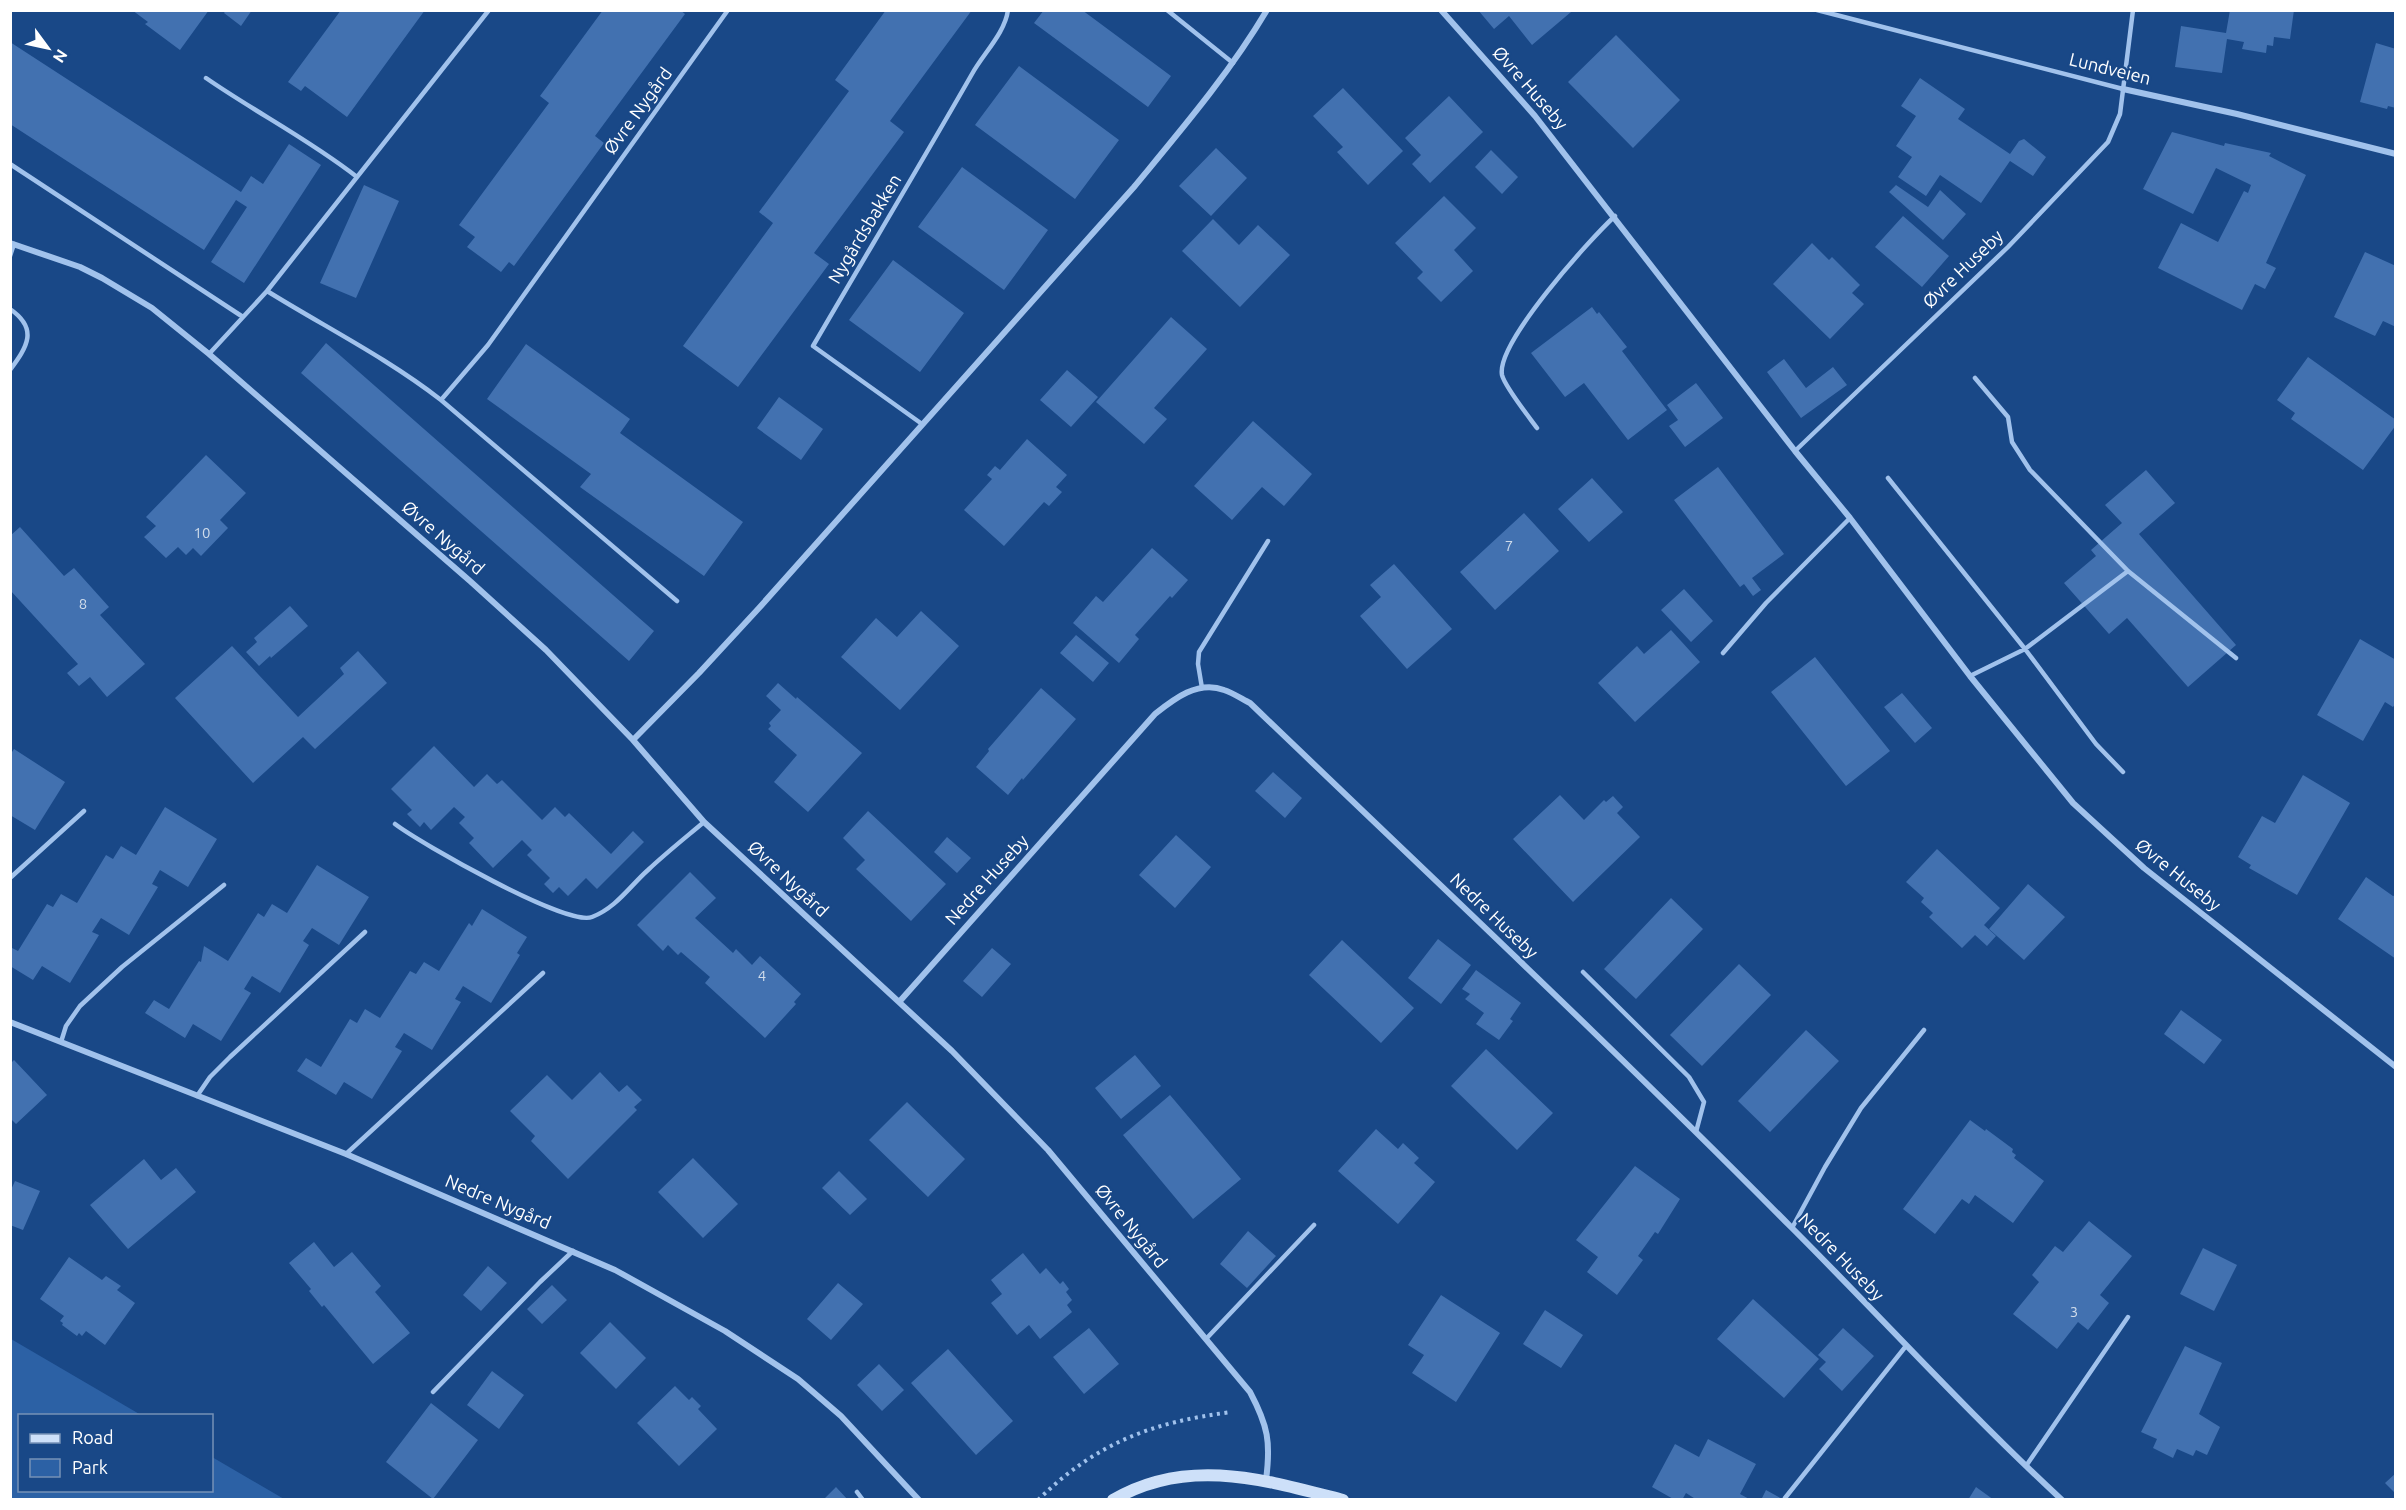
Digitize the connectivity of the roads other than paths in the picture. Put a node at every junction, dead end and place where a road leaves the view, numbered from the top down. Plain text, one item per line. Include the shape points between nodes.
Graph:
1 (489, 10) edge
2 (728, 10) edge
3 (1008, 10) edge
4 (1167, 10) edge
5 (1267, 10) edge
6 (1441, 10) edge
7 (1817, 10) edge
8 (2133, 10) edge
9 (1233, 63) junction
10 (206, 78) dead end
11 (2123, 89) junction
12 (2396, 154) edge
13 (10, 164) edge
14 (357, 177) junction
15 (1615, 216) junction
16 (12, 244) edge
17 (10, 256) edge
18 (267, 291) junction
19 (10, 309) edge
20 (243, 317) junction
21 (209, 354) junction
22 (10, 370) edge
23 (1975, 378) dead end
24 (441, 400) junction
25 (922, 424) junction
26 (1537, 428) dead end
27 (1795, 451) junction
28 (1888, 478) dead end
29 (1850, 518) junction
30 (1268, 541) dead end
31 (2128, 571) junction
32 (678, 601) dead end
33 (2025, 649) junction
34 (1723, 653) dead end
35 (2236, 658) dead end
36 (1970, 676) junction
37 (1202, 688) junction
38 (633, 740) junction
39 (2123, 772) dead end
40 (84, 811) dead end
41 (704, 822) junction
42 (395, 824) dead end
43 (10, 878) edge
44 (224, 885) dead end
45 (365, 932) dead end
46 (1582, 972) dead end
47 (543, 973) dead end
48 (900, 1001) junction
49 (10, 1022) edge
50 (1924, 1030) dead end
51 (61, 1042) junction
52 (2396, 1067) edge
53 (197, 1096) junction
54 (1696, 1133) junction
55 (346, 1154) junction
56 (1314, 1225) dead end
57 (1792, 1227) junction
58 (573, 1251) junction
59 (2128, 1317) dead end
60 (1206, 1339) junction
61 (1906, 1346) junction
62 (433, 1392) dead end
63 (2026, 1466) junction
64 (1266, 1480) junction
65 (857, 1492) dead end
66 (1785, 1498) dead end
67 (863, 1500) edge
68 (919, 1500) edge
69 (1113, 1500) edge
70 (1343, 1500) edge
71 (2062, 1500) edge

1 - 14 lane
2 - 24 lane, Øvre Nygård via 495,336
3 - 25 lane, Nygårdsbakken via 1005,22 813,346
4 - 9 lane
5 - 9 street
6 - 15 street, Øvre Huseby via 1535,116
7 - 11 lane, Lundveien
8 - 11 lane, Øvre Huseby
9 - 25 street via 1134,187
10 - 14 lane
11 - 12 street, Lundveien
11 - 27 lane, Øvre Huseby via 2120,114 2108,141 2008,247
13 - 20 lane
14 - 18 lane
15 - 26 lane via 1557,280 1503,360 1502,376
15 - 27 street, Øvre Huseby
16 - 17 lane
16 - 21 street, Øvre Nygård via 102,278 152,308
18 - 20 lane
18 - 24 lane via 412,377
19 - 22 lane via 23,320 28,336
20 - 21 lane
21 - 38 street, Øvre Nygård via 546,650
23 - 31 lane via 2008,417 2012,442 2030,470
24 - 32 lane
25 - 38 street via 699,674
27 - 29 street, Øvre Huseby
28 - 33 lane
29 - 34 lane
29 - 36 street, Øvre Huseby
30 - 37 lane via 1199,652
31 - 33 lane
31 - 35 lane
33 - 36 lane
33 - 39 lane via 2096,744
36 - 52 street, Øvre Huseby via 2073,803 2144,868
37 - 48 street, Nedre Huseby via 1179,695 1155,714
37 - 54 street, Nedre Huseby via 1223,689 1250,703
38 - 41 street, Øvre Nygård
40 - 43 lane
41 - 42 lane via 647,870 617,902 584,919 452,860
41 - 48 street, Øvre Nygård
44 - 51 lane via 80,1006 66,1026
45 - 53 lane via 230,1057
46 - 54 lane via 1689,1077 1704,1102
47 - 55 lane
48 - 60 street, Øvre Nygård via 1048,1150
49 - 51 street, Nedre Nygård
50 - 57 lane via 1861,1108
51 - 53 street, Nedre Nygård
53 - 55 street, Nedre Nygård
54 - 57 street, Nedre Huseby
55 - 58 street, Nedre Nygård
56 - 60 lane
57 - 61 street, Nedre Huseby
58 - 62 lane
58 - 68 street, Nedre Nygård via 615,1270 771,1359 841,1416
59 - 63 lane
60 - 64 street, Øvre Nygård via 1250,1392 1261,1413 1269,1437
61 - 63 street, Nedre Huseby
61 - 66 lane
63 - 71 street, Nedre Huseby
64 - 69 main road via 1172,1477 1140,1485
64 - 70 main road
65 - 67 lane

